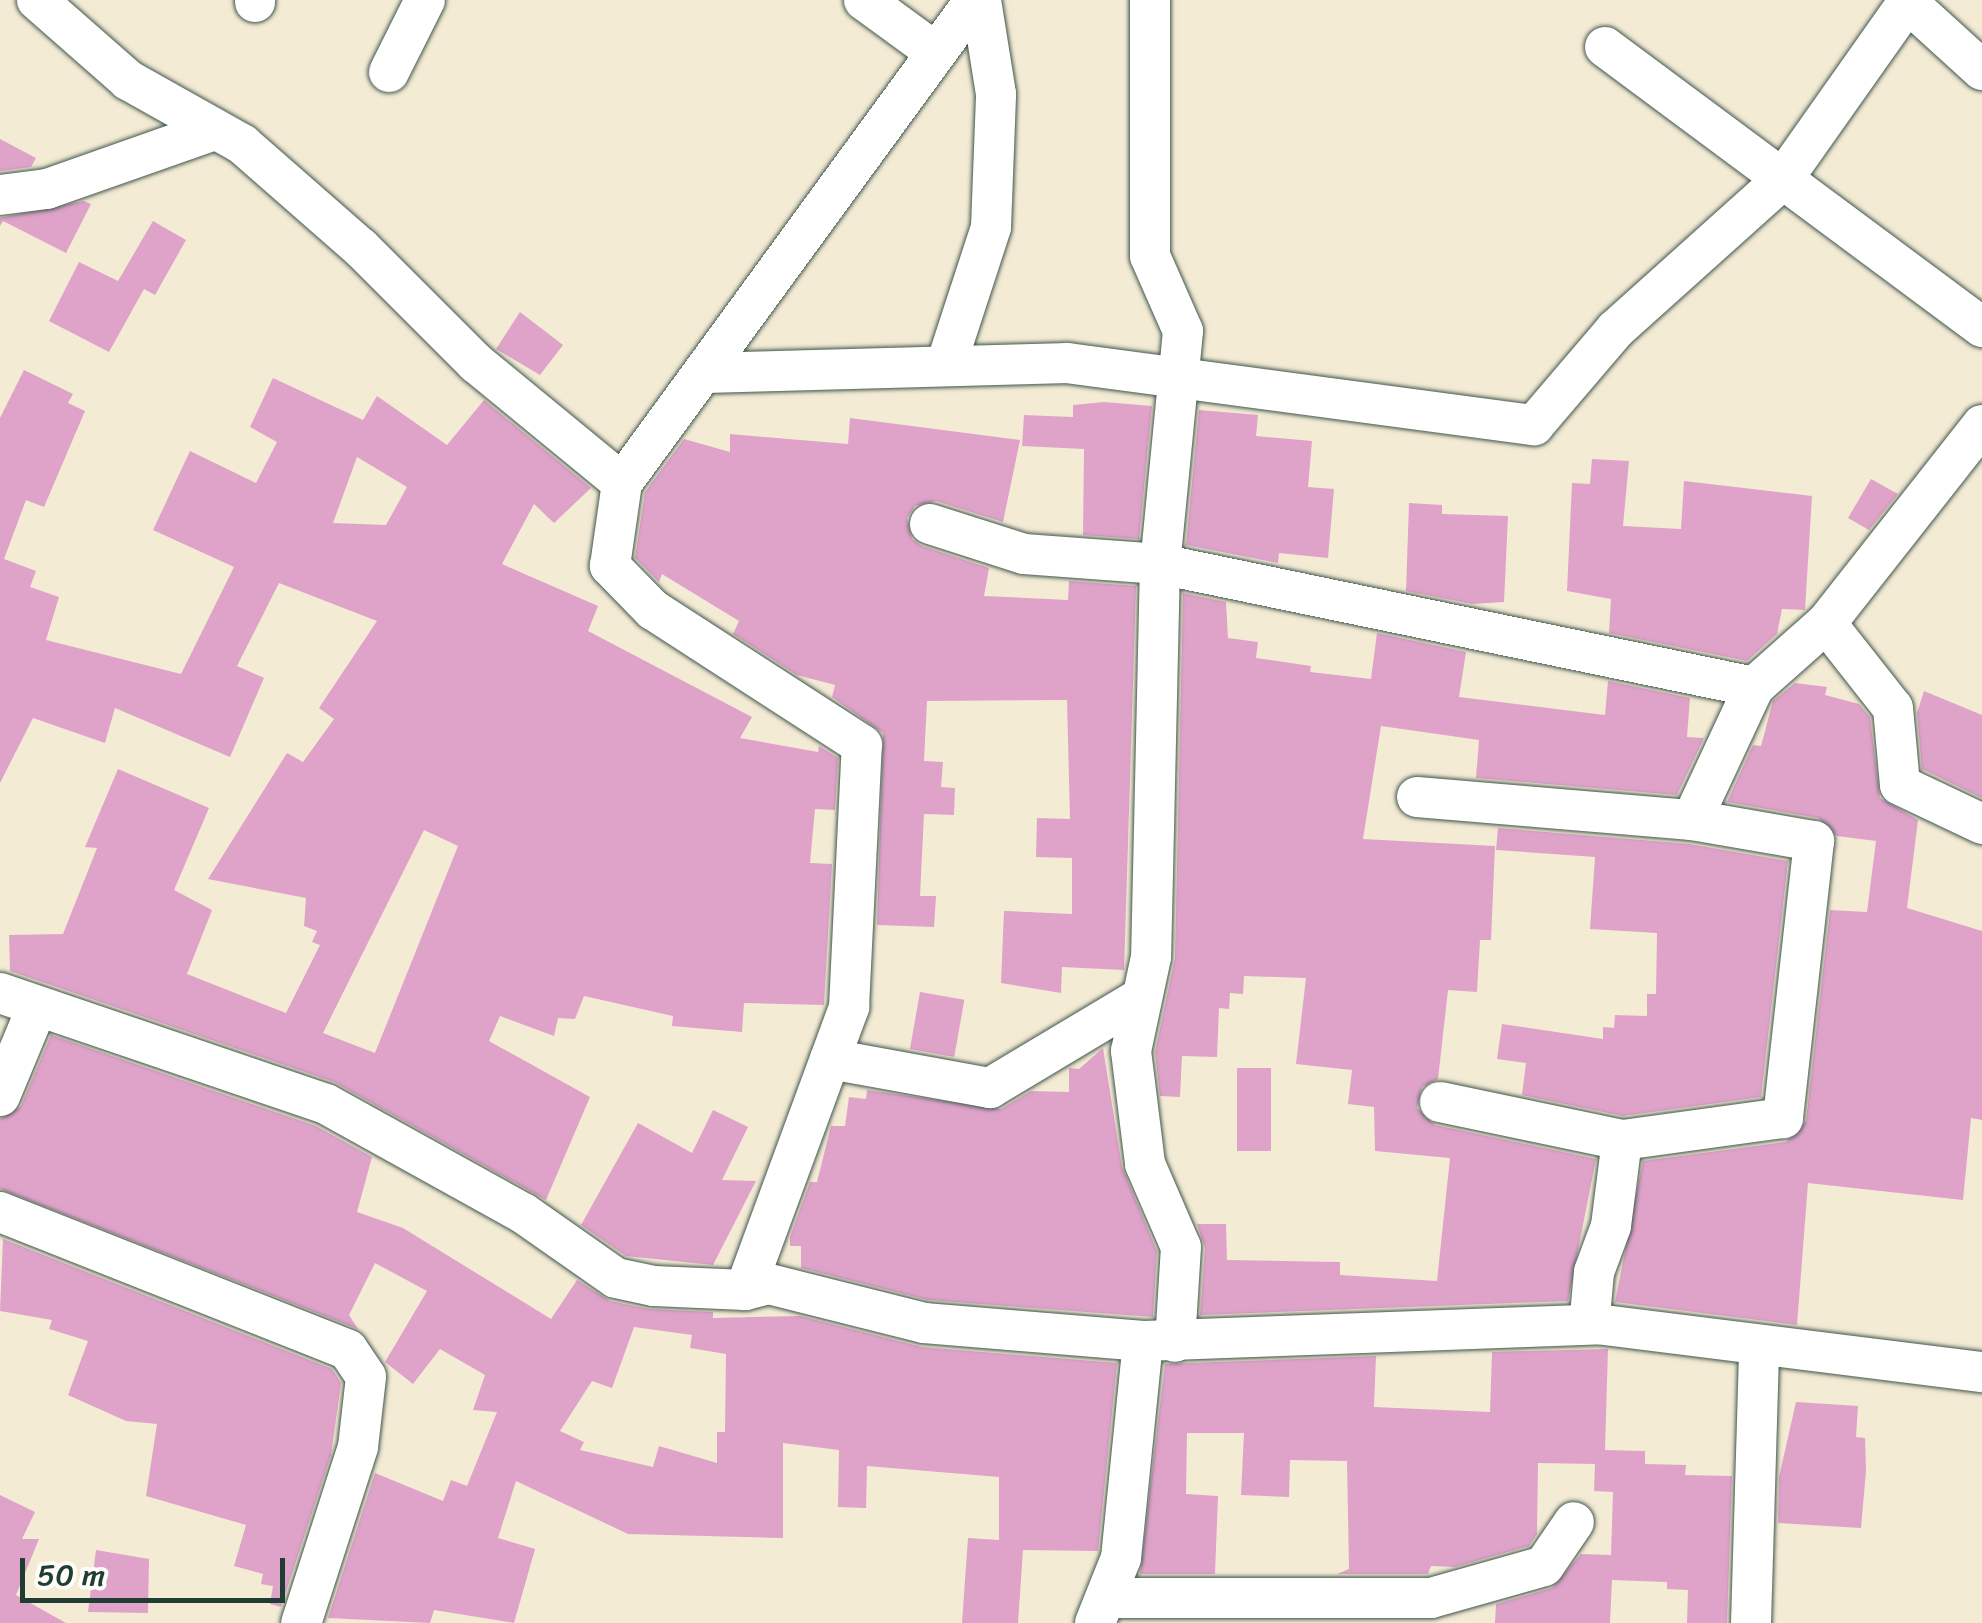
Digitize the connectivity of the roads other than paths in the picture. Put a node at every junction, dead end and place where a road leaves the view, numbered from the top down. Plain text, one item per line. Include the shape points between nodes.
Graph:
1 (36, 0) edge
2 (425, 0) edge
3 (864, 0) edge
4 (978, 0) edge
5 (1150, 0) edge
6 (1907, 1) edge
7 (1605, 48) dead end
8 (934, 51) junction
9 (1982, 70) edge
10 (389, 72) dead end
11 (212, 131) junction
12 (1783, 180) junction
13 (0, 195) edge
14 (1982, 328) edge
15 (946, 365) junction
16 (707, 373) junction
17 (1178, 378) junction
18 (1982, 425) edge
19 (622, 483) junction
20 (930, 524) dead end
21 (1160, 564) junction
22 (1826, 623) junction
23 (1754, 686) junction
24 (1417, 797) dead end
25 (1692, 820) junction
26 (1982, 824) edge
27 (1142, 996) junction
28 (18, 1000) edge
29 (830, 1059) junction
30 (0, 1096) edge
31 (1440, 1102) dead end
32 (1622, 1140) junction
33 (0, 1212) edge
34 (745, 1290) junction
35 (1596, 1324) junction
36 (1159, 1342) junction
37 (1758, 1348) junction
38 (1982, 1372) edge
39 (1574, 1522) dead end
40 (1102, 1611) edge
41 (301, 1623) edge
42 (1751, 1623) edge

1 - 11 street via 128,80
2 - 10 street
3 - 8 street
4 - 8 street
4 - 15 street via 996,94 990,227
5 - 17 street via 1150,256 1183,331
6 - 9 street
6 - 12 street
7 - 12 street
8 - 16 street
11 - 13 street via 47,189
11 - 19 street via 242,144 361,248 476,363
12 - 14 street
12 - 17 street via 1614,330 1534,426
15 - 16 street
15 - 17 street via 1068,363
16 - 19 street
17 - 21 street
18 - 22 street
19 - 29 street via 610,566 653,610 862,745 849,1007
20 - 21 street via 1024,554
21 - 23 street
21 - 27 street via 1151,957
22 - 23 street
22 - 26 street via 1893,708 1900,785
23 - 25 street
24 - 25 street
25 - 32 street via 1814,840 1783,1118
27 - 29 street via 990,1088
27 - 36 street via 1130,1052 1145,1164 1182,1248
28 - 30 street
28 - 34 street via 326,1104 523,1212 616,1278
29 - 34 street
31 - 32 street
32 - 35 street via 1611,1226 1594,1272 1590,1316
33 - 41 street via 348,1350 366,1377 358,1447
34 - 36 street via 770,1284 924,1323
35 - 36 street
35 - 37 street
36 - 40 street via 1121,1558
37 - 38 street
37 - 42 street
39 - 40 street via 1544,1566 1431,1598

